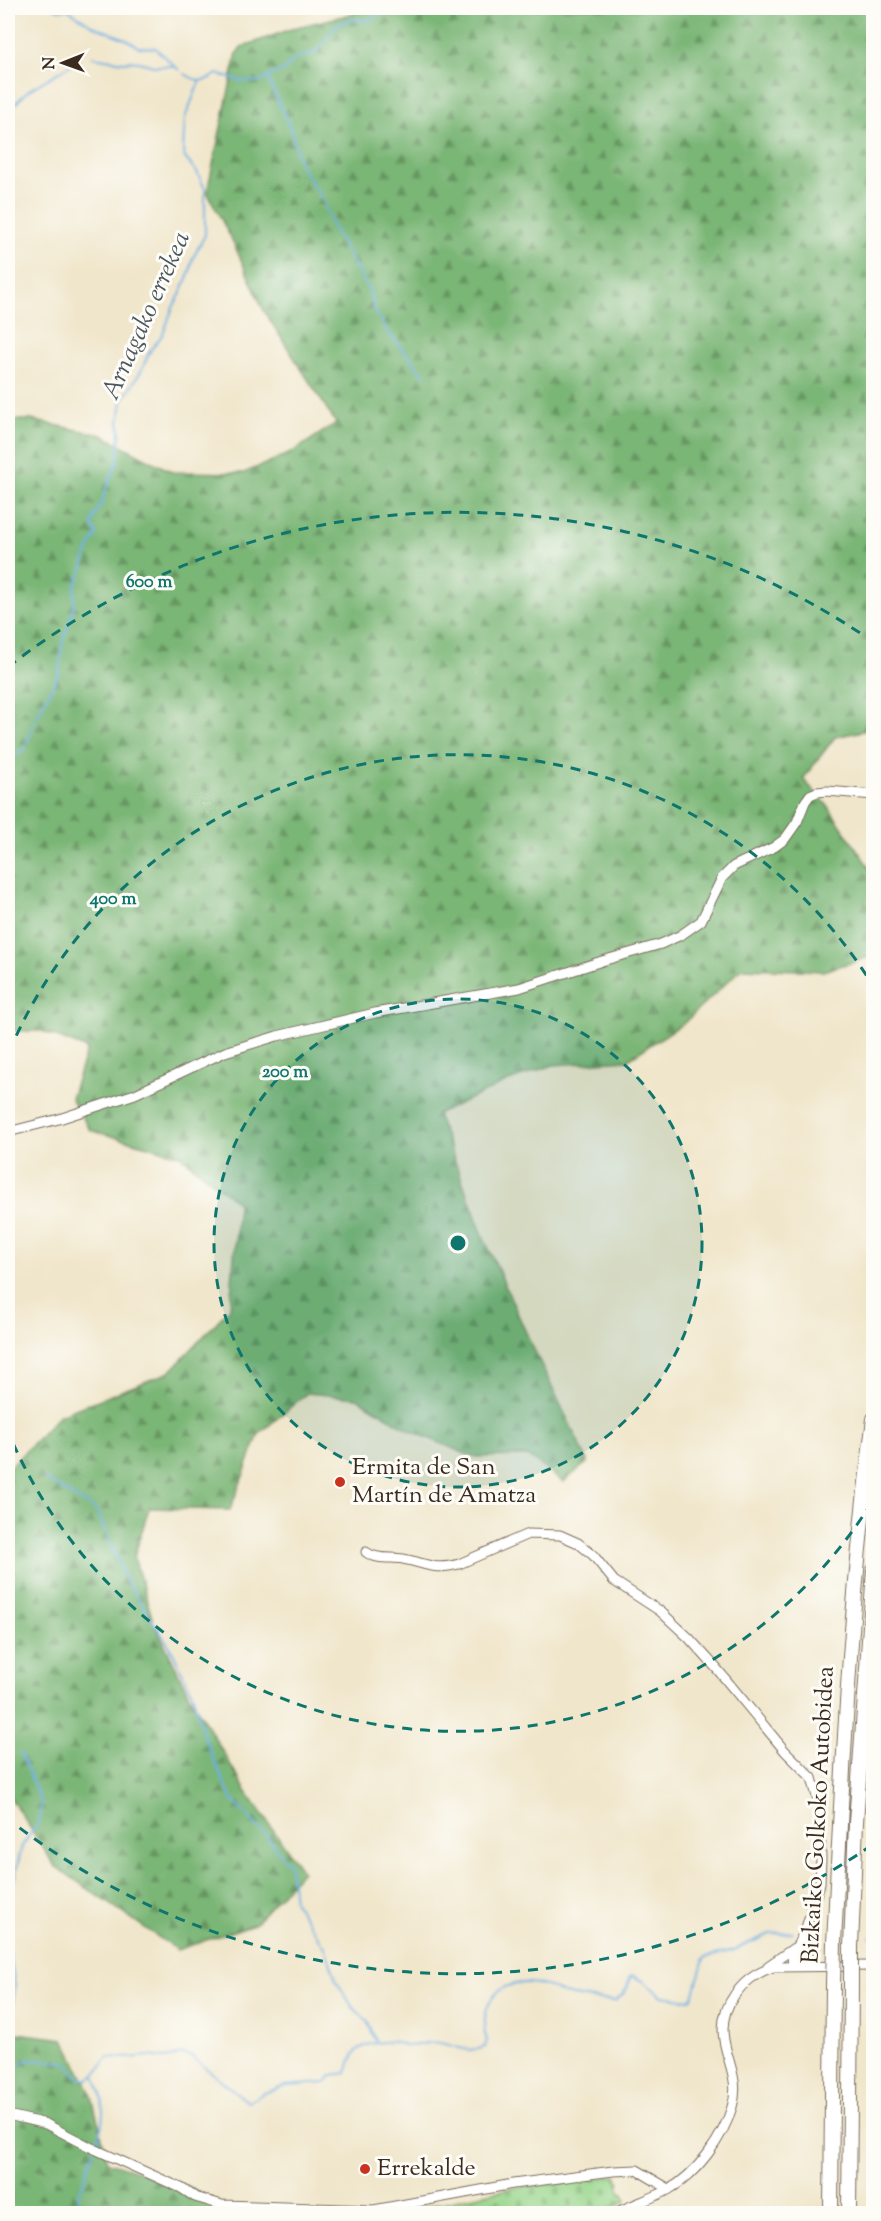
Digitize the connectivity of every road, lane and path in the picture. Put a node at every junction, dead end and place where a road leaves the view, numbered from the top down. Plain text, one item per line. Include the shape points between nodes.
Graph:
1 (873, 795) edge
2 (8, 1132) edge
3 (873, 1419) edge
4 (366, 1552) dead end
5 (873, 1570) edge
6 (800, 1946) junction
7 (795, 1966) junction
8 (815, 1966) junction
9 (873, 1966) edge
10 (763, 1970) junction
11 (8, 2115) edge
12 (669, 2189) junction
13 (613, 2214) edge
14 (831, 2214) edge
15 (849, 2214) edge

1 - 2 street via 828,791 810,795 785,839 734,866 722,878 700,921 661,944 519,988 375,1013 277,1036 225,1052 135,1094
3 - 14 highway, Bizkaiko Golkoko Autobidea, bridge via 850,1657 834,1943
4 - 6 street via 372,1557 448,1567 528,1534 561,1535 594,1555 614,1581 660,1611 717,1668 785,1752 812,1778 820,1808 820,1883
5 - 15 highway, Bizkaiko Golkoko Autobidea, bridge via 851,1947
6 - 7 street via 791,1959
6 - 8 street
6 - 10 street
7 - 8 street
7 - 10 street
8 - 9 street
10 - 12 street via 740,1987 725,2015 722,2030 736,2091 724,2126 689,2174
11 - 12 street via 46,2124 195,2197 222,2205 374,2210 513,2184 637,2170
12 - 13 street

